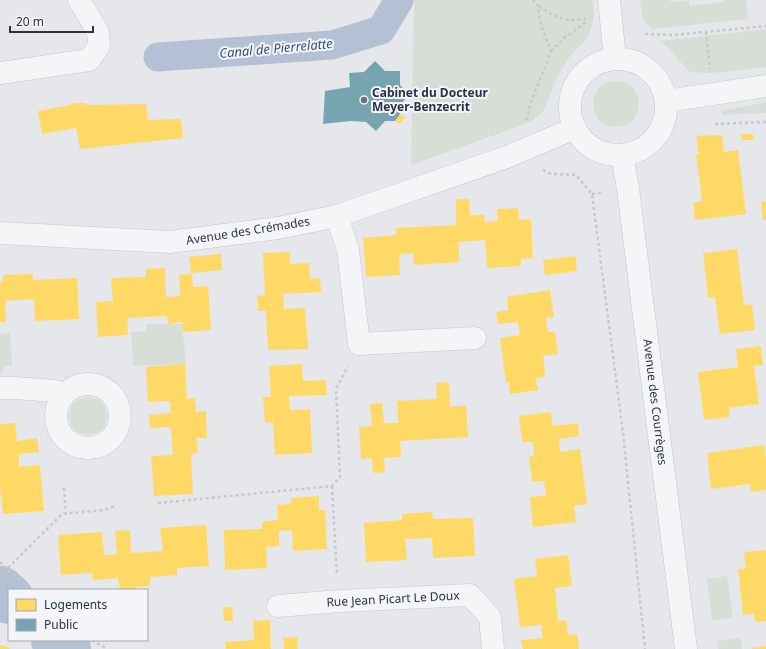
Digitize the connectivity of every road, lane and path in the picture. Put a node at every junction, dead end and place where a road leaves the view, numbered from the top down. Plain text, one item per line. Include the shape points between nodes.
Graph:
1 (79, 0) edge
2 (533, 0) edge
3 (609, 0) edge
4 (538, 6) junction
5 (766, 26) edge
6 (706, 32) junction
7 (645, 34) dead end
8 (551, 51) junction
9 (616, 59) junction
10 (0, 73) edge
11 (766, 86) edge
12 (713, 94) junction
13 (666, 101) junction
14 (525, 121) dead end
15 (766, 122) edge
16 (715, 124) dead end
17 (575, 128) junction
18 (622, 155) junction
19 (538, 168) dead end
20 (601, 192) dead end
21 (592, 194) junction
22 (337, 216) junction
23 (0, 233) edge
24 (475, 338) dead end
25 (359, 344) junction
26 (0, 388) edge
27 (62, 397) dead end
28 (332, 486) junction
29 (64, 488) dead end
30 (158, 503) dead end
31 (116, 506) dead end
32 (66, 514) junction
33 (0, 562) edge
34 (8, 568) junction
35 (28, 589) edge
36 (340, 601) junction
37 (278, 606) dead end
38 (94, 641) edge
39 (107, 649) edge
40 (493, 649) edge
41 (645, 649) edge
42 (686, 649) edge

1 - 10 street via 98,32 98,46 89,60
2 - 4 path
3 - 9 street
4 - 8 path via 541,25
4 - 8 path via 556,18 592,18
5 - 6 path
6 - 7 path
6 - 12 path
8 - 14 path
9 - 13 street via 630,60 654,75 662,87
9 - 17 street via 600,62 587,71 577,83 571,97 571,113
11 - 12 street
12 - 13 street
13 - 18 street via 666,116 660,131 650,143 637,151
15 - 16 path
17 - 18 street via 583,140 594,149
17 - 22 street, Avenue des Crémades via 507,157
18 - 42 street, Avenue des Courrèges
19 - 21 path via 551,174 576,175
20 - 21 path
21 - 41 path via 623,433
22 - 23 street, Avenue des Crémades via 278,228 170,242
22 - 25 street via 348,250
24 - 25 street
25 - 28 path via 336,389 340,477
26 - 27 street via 55,391
28 - 30 path
28 - 36 path
29 - 32 path
31 - 32 path via 104,510
32 - 34 path via 62,514
33 - 34 path
34 - 35 path
36 - 37 street, Rue Jean Picart Le Doux
36 - 40 street, Rue Jean Picart Le Doux via 470,595 490,617
38 - 39 path

